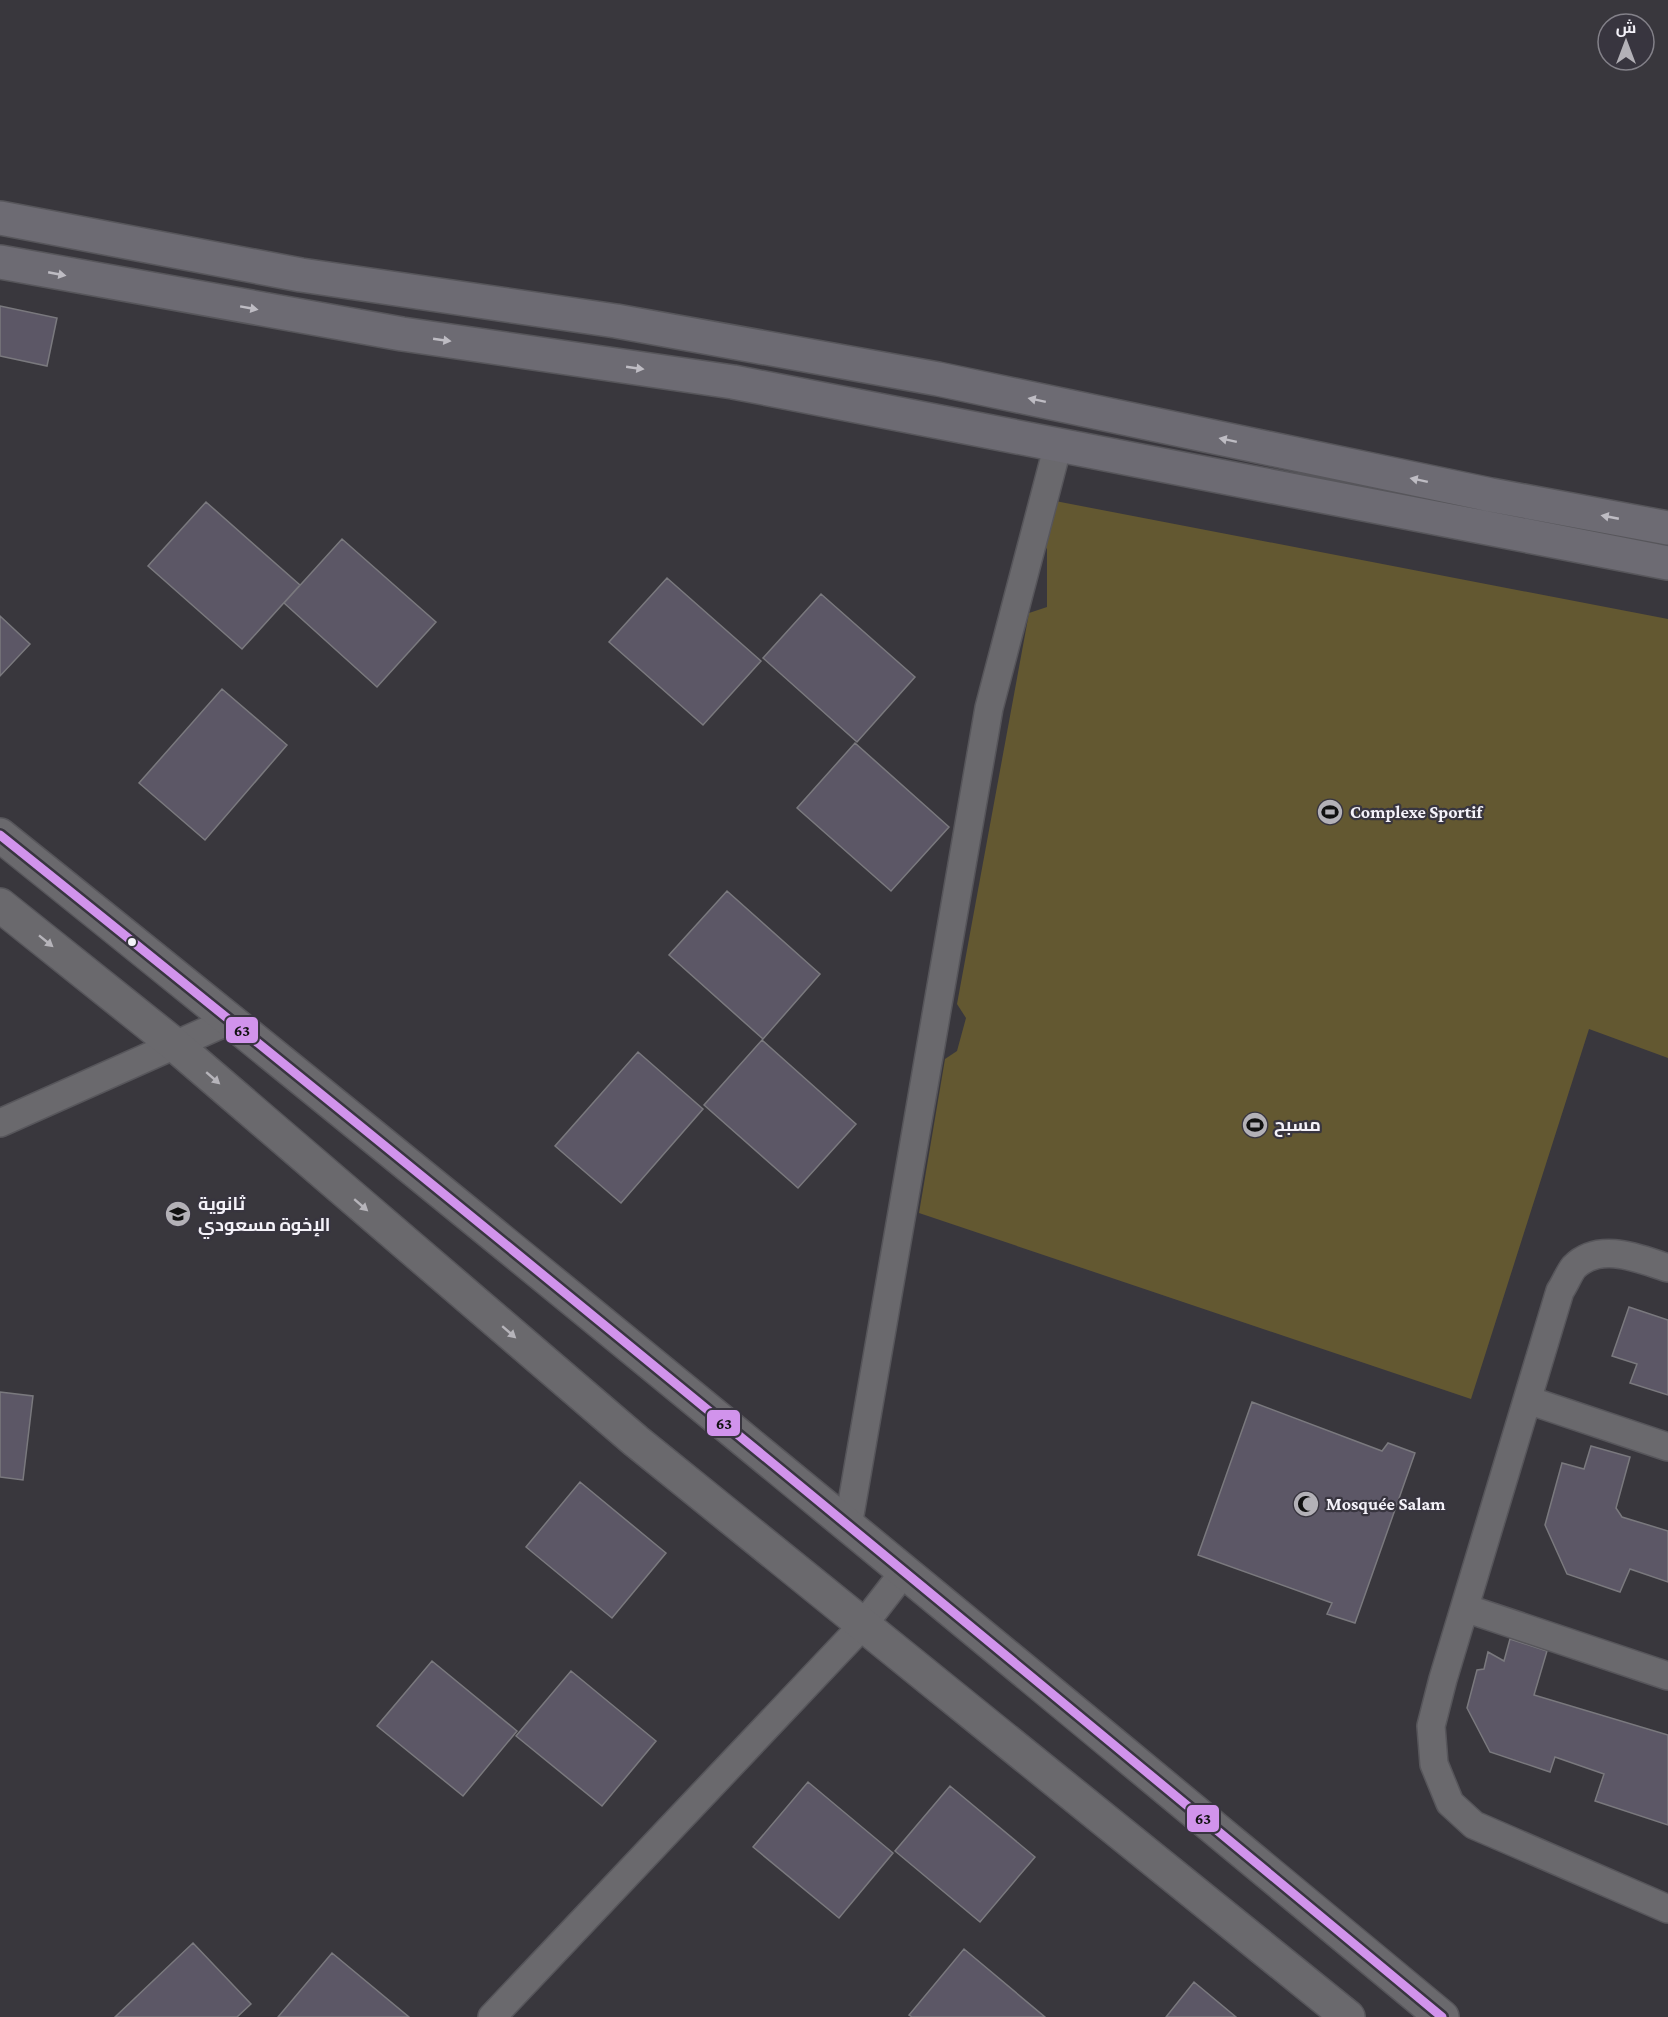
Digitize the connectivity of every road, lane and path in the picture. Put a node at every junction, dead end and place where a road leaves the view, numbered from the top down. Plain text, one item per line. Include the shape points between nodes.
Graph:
1 (0, 218) edge
2 (0, 262) edge
3 (1058, 445) junction
4 (1668, 528) edge
5 (1668, 563) edge
6 (0, 835) edge
7 (0, 905) edge
8 (231, 1020) junction
9 (175, 1045) junction
10 (0, 1124) edge
11 (1668, 1268) edge
12 (1528, 1400) junction
13 (1668, 1447) edge
14 (848, 1526) junction
15 (904, 1572) junction
16 (1465, 1608) junction
17 (863, 1625) junction
18 (1668, 1676) edge
19 (1668, 1909) edge
20 (492, 2017) edge
21 (1348, 2017) edge
22 (1442, 2017) edge

4 -> 1 main road via 1491,495 938,379 616,321 301,275
2 -> 3 main road via 402,334 733,382
3 - 5 main road
3 - 14 street via 989,708
6 - 8 street
7 -> 9 street
8 - 9 street
8 - 14 street
9 - 10 street
9 -> 17 street via 636,1441
11 - 12 street via 1622,1253 1593,1257 1575,1266 1560,1291
12 - 13 street
12 - 16 street
14 - 15 street
15 - 17 street
15 - 22 street
16 - 18 street
16 - 19 street via 1431,1726 1434,1764 1450,1803 1474,1825
17 - 20 street
17 - 21 street

